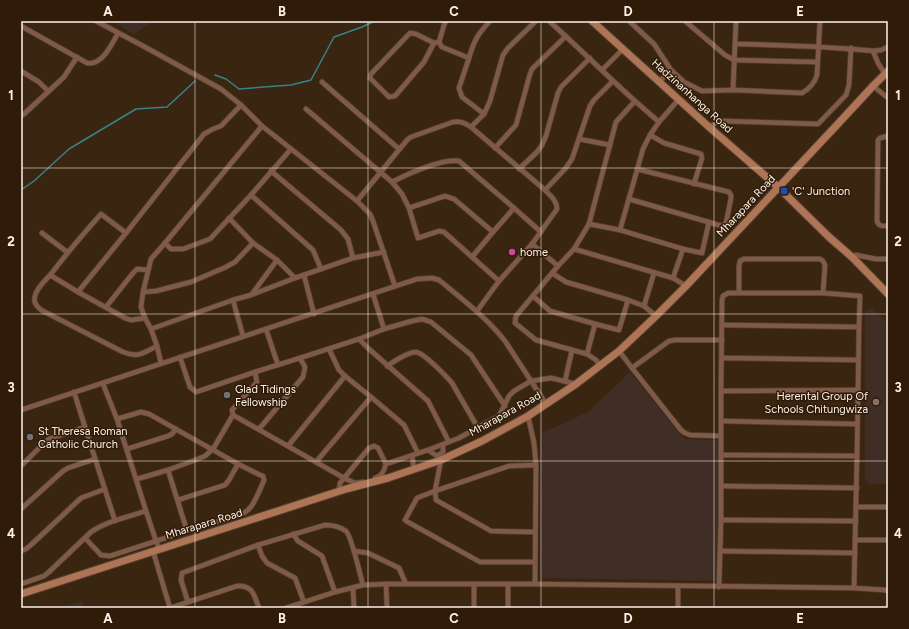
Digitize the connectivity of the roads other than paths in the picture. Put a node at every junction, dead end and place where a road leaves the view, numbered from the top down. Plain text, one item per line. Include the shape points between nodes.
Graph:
1 (96, 21) edge
2 (446, 21) edge
3 (490, 21) edge
4 (536, 21) edge
5 (549, 21) edge
6 (592, 21) edge
7 (629, 21) edge
8 (685, 21) edge
9 (736, 21) edge
10 (820, 21) edge
11 (21, 26) edge
12 (118, 33) junction
13 (566, 36) junction
14 (436, 43) junction
15 (735, 44) junction
16 (819, 46) junction
17 (888, 47) edge
18 (851, 48) junction
19 (623, 49) junction
20 (873, 51) junction
21 (77, 58) junction
22 (469, 58) junction
23 (590, 58) junction
24 (734, 60) junction
25 (817, 62) junction
26 (602, 70) junction
27 (671, 70) junction
28 (21, 71) edge
29 (887, 73) edge
30 (612, 81) junction
31 (322, 82) dead end
32 (659, 82) junction
33 (873, 86) junction
34 (733, 90) junction
35 (48, 91) junction
36 (888, 98) edge
37 (679, 99) junction
38 (635, 101) junction
39 (241, 105) junction
40 (306, 109) dead end
41 (484, 114) junction
42 (21, 116) edge
43 (659, 122) junction
44 (262, 126) junction
45 (709, 126) junction
46 (471, 127) junction
47 (650, 135) junction
48 (888, 136) edge
49 (580, 139) junction
50 (610, 145) junction
51 (495, 148) junction
52 (291, 149) junction
53 (399, 149) junction
54 (519, 169) junction
55 (637, 169) junction
56 (271, 172) junction
57 (380, 173) junction
58 (392, 182) junction
59 (694, 184) junction
60 (778, 187) junction
61 (545, 190) junction
62 (251, 195) junction
63 (629, 199) junction
64 (357, 202) junction
65 (409, 208) junction
66 (514, 208) junction
67 (229, 218) junction
68 (710, 222) junction
69 (589, 224) junction
70 (888, 226) edge
71 (620, 230) junction
72 (493, 232) junction
73 (541, 232) junction
74 (42, 233) dead end
75 (126, 233) junction
76 (165, 243) junction
77 (253, 243) junction
78 (532, 244) junction
79 (574, 249) junction
80 (683, 249) junction
81 (67, 252) junction
82 (384, 252) junction
83 (856, 255) dead end
84 (472, 257) junction
85 (353, 258) junction
86 (888, 259) edge
87 (277, 260) junction
88 (558, 266) junction
89 (321, 269) junction
90 (148, 270) junction
91 (552, 273) junction
92 (654, 273) junction
93 (50, 275) junction
94 (304, 275) junction
95 (295, 278) junction
96 (673, 278) junction
97 (500, 281) junction
98 (396, 286) junction
99 (686, 286) junction
100 (78, 292) junction
101 (143, 292) junction
102 (739, 293) junction
103 (823, 293) junction
104 (373, 294) junction
105 (888, 294) edge
106 (251, 295) junction
107 (533, 296) junction
108 (233, 300) junction
109 (628, 300) junction
110 (644, 306) junction
111 (106, 307) junction
112 (477, 311) junction
113 (314, 314) junction
114 (656, 316) junction
115 (145, 318) junction
116 (595, 324) junction
117 (722, 325) junction
118 (858, 327) junction
119 (151, 328) junction
120 (266, 328) junction
121 (384, 329) junction
122 (243, 336) junction
123 (359, 339) junction
124 (722, 340) junction
125 (157, 346) junction
126 (329, 349) junction
127 (572, 350) junction
128 (619, 350) junction
129 (587, 354) junction
130 (180, 357) junction
131 (300, 358) junction
132 (722, 358) junction
133 (858, 360) junction
134 (161, 363) junction
135 (278, 365) junction
136 (387, 366) junction
137 (600, 366) junction
138 (632, 368) junction
139 (255, 372) junction
140 (345, 376) junction
141 (531, 381) junction
142 (565, 381) junction
143 (103, 384) junction
144 (576, 384) junction
145 (858, 390) junction
146 (721, 391) junction
147 (74, 392) junction
148 (371, 397) junction
149 (546, 404) junction
150 (505, 406) junction
151 (21, 410) edge
152 (233, 415) junction
153 (528, 416) junction
154 (117, 419) junction
155 (721, 421) junction
156 (858, 424) junction
157 (85, 427) junction
158 (478, 428) junction
159 (176, 429) junction
160 (259, 429) junction
161 (721, 436) junction
162 (449, 442) junction
163 (443, 444) junction
164 (288, 446) junction
165 (213, 449) junction
166 (127, 450) junction
167 (428, 450) junction
168 (418, 453) junction
169 (721, 455) junction
170 (412, 456) junction
171 (857, 456) junction
172 (21, 458) edge
173 (439, 458) junction
174 (95, 459) junction
175 (316, 462) junction
176 (238, 464) junction
177 (386, 464) junction
178 (22, 465) edge
179 (536, 465) junction
180 (414, 469) junction
181 (168, 470) junction
182 (344, 478) junction
183 (137, 479) junction
184 (721, 486) junction
185 (856, 488) junction
186 (105, 489) junction
187 (434, 491) junction
188 (339, 492) junction
189 (178, 500) junction
190 (856, 507) junction
191 (888, 507) edge
192 (21, 509) edge
193 (146, 511) junction
194 (721, 520) junction
195 (115, 521) junction
196 (856, 521) junction
197 (186, 531) junction
198 (535, 532) junction
199 (293, 534) junction
200 (85, 538) junction
201 (855, 540) junction
202 (888, 540) edge
203 (156, 541) junction
204 (258, 545) junction
205 (156, 550) junction
206 (21, 551) edge
207 (354, 551) junction
208 (720, 551) junction
209 (855, 553) junction
210 (535, 562) junction
211 (21, 584) edge
212 (386, 584) junction
213 (406, 584) junction
214 (474, 584) junction
215 (508, 584) junction
216 (535, 584) junction
217 (363, 585) junction
218 (678, 586) junction
219 (719, 587) junction
220 (353, 588) junction
221 (854, 588) junction
222 (888, 591) edge
223 (335, 592) junction
224 (21, 594) edge
225 (188, 602) junction
226 (304, 602) junction
227 (170, 608) edge
228 (259, 608) edge
229 (286, 608) edge
230 (354, 608) edge
231 (386, 608) edge
232 (474, 608) edge
233 (508, 608) edge
234 (678, 608) edge

1 - 12 street
2 - 14 street
3 - 22 street via 473,44
4 - 41 street via 503,55
5 - 13 street
6 - 19 main road, Hadzinanhanga Road
7 - 27 street via 654,44
8 - 24 street
9 - 15 street
10 - 16 street
11 - 21 street
12 - 21 street via 110,48 96,62 92,64
12 - 39 street via 221,89
13 - 23 street
13 - 51 street via 532,69 516,125
14 - 14 street via 424,62 392,98 370,78 410,33
14 - 22 street
15 - 16 street
15 - 24 street
16 - 18 street
16 - 25 street
17 - 20 street
18 - 20 street
18 - 45 street via 846,95 818,124 719,121
19 - 26 street
19 - 32 main road, Hadzinanhanga Road
20 - 29 street via 878,63
21 - 35 street via 64,77
22 - 41 street via 459,91
23 - 26 street
23 - 54 street via 560,87 542,145
24 - 25 street
24 - 34 street
25 - 34 street via 816,80 802,93
26 - 30 street
27 - 32 street
27 - 34 street via 684,82 702,91
28 - 35 street
29 - 33 main road, Mharapara Road
30 - 38 street
30 - 49 street via 590,106
31 - 53 street
32 - 37 main road, Hadzinanhanga Road
33 - 36 street
33 - 60 main road, Mharapara Road
35 - 42 street
37 - 43 street
37 - 45 main road, Hadzinanhanga Road
38 - 43 street
38 - 50 street via 616,122
39 - 44 street
39 - 75 street via 221,126 204,134
40 - 57 street
41 - 46 street
43 - 47 street
44 - 52 street
44 - 76 street
45 - 60 main road, Hadzinanhanga Road
46 - 51 street
46 - 53 street via 459,121 453,122 411,137
47 - 55 street
47 - 59 street via 664,143 701,154
48 - 70 street via 878,140 877,190 877,221 881,226
49 - 50 street
49 - 61 street via 572,159
50 - 69 street
51 - 54 street
52 - 56 street
52 - 64 street
53 - 57 street
54 - 61 street
55 - 59 street
55 - 63 street
56 - 62 street
56 - 85 street via 341,230 348,239
57 - 58 street
57 - 64 street
58 - 65 street
58 - 66 street via 418,170 452,160 459,161
59 - 68 street via 729,192 731,195 726,223 722,226
60 - 99 main road, Mharapara Road
60 - 105 main road, Hadzinanhanga Road
61 - 73 street via 555,200 557,209
62 - 67 street
62 - 89 street via 313,250
63 - 68 street
63 - 71 street
64 - 82 street via 370,214
65 - 72 street via 445,196 454,199
65 - 84 street via 418,238 439,231 444,232
66 - 72 street
66 - 73 street
67 - 76 street via 210,239 183,249 171,248
67 - 77 street
68 - 80 street via 702,252
69 - 71 street
69 - 79 street
71 - 80 street
72 - 84 street
73 - 78 street
74 - 81 street
75 - 81 street via 101,214
75 - 100 street
76 - 90 street via 151,259
77 - 87 street
77 - 101 street via 235,262 226,267 191,282
78 - 88 street
78 - 97 street
79 - 88 street
79 - 92 street
80 - 96 street
81 - 93 street
82 - 85 street
82 - 98 street
83 - 86 street
84 - 97 street
85 - 89 street
87 - 95 street
87 - 106 street
88 - 91 street
89 - 94 street
90 - 101 street
90 - 111 street via 137,269
91 - 107 street
91 - 109 street via 566,282
92 - 96 street
92 - 110 street
93 - 100 street
93 - 125 street via 35,297 34,301 41,310 130,355 140,355
94 - 95 street
94 - 113 street
95 - 106 street
96 - 99 street
97 - 112 street
98 - 104 street
98 - 112 street via 417,279 439,280
99 - 114 main road, Mharapara Road
100 - 111 street
101 - 115 street via 141,308
102 - 103 street
102 - 103 street via 739,266 740,261 744,259 820,259 825,265
102 - 117 street via 728,293 723,296
103 - 118 street via 860,296
104 - 113 street
104 - 121 street
106 - 108 street
107 - 116 street via 550,310
107 - 127 street via 516,316 515,323 536,340
108 - 119 street
108 - 122 street
109 - 110 street
109 - 116 street via 619,330
110 - 114 street
111 - 115 street via 131,320
112 - 141 street via 505,341
113 - 120 street
114 - 128 main road, Mharapara Road
115 - 119 street
116 - 129 street
117 - 118 street
117 - 124 street
118 - 133 street
119 - 125 street
120 - 122 street
120 - 135 street
121 - 123 street
121 - 150 street via 412,320 422,319 431,322 471,355
122 - 130 street
123 - 126 street
123 - 136 street
124 - 132 street
124 - 138 street via 669,341
125 - 134 street
126 - 131 street
126 - 140 street via 339,370
127 - 129 street
127 - 142 street
128 - 137 main road, Mharapara Road
128 - 138 street
129 - 137 street
130 - 134 street
130 - 139 street via 190,387 196,392
131 - 135 street
131 - 160 street via 305,367 304,377
132 - 133 street
132 - 146 street
133 - 145 street
134 - 143 street
135 - 139 street
136 - 158 street via 404,355 415,352 421,354 447,376
136 - 162 street via 428,402
137 - 144 main road, Mharapara Road
138 - 161 street via 685,434
139 - 152 street via 257,382 232,410
140 - 148 street
140 - 164 street
141 - 142 street via 550,378
141 - 149 street
141 - 150 street via 509,396
142 - 144 street
143 - 147 street
143 - 154 street
144 - 149 main road, Mharapara Road
145 - 146 street
145 - 156 street
146 - 155 street
147 - 151 street
147 - 157 street
148 - 168 street via 404,425
148 - 175 street
149 - 153 main road, Mharapara Road
150 - 158 street via 500,416
152 - 160 street
152 - 165 street
153 - 173 main road, Mharapara Road via 482,441
153 - 179 street
154 - 159 street via 144,412
154 - 166 street
155 - 156 street
155 - 161 street
156 - 171 street
157 - 174 street
157 - 178 street via 49,439
158 - 162 street
159 - 165 street
159 - 166 street via 168,436
160 - 164 street
161 - 169 street
162 - 163 street
163 - 167 street
163 - 173 street via 443,452
164 - 175 street
165 - 176 street
165 - 181 street via 205,456
166 - 183 street
167 - 168 street
167 - 173 street
168 - 170 street
169 - 171 street
169 - 184 street
170 - 177 street
170 - 180 street
171 - 185 street
172 - 178 street
173 - 180 main road, Mharapara Road
173 - 187 street
174 - 186 street
174 - 192 street via 63,471
175 - 182 street
176 - 189 street via 225,485
176 - 197 street via 263,476 264,480 249,510
177 - 182 street via 379,477 355,483
177 - 182 street via 378,448 374,446 369,448
179 - 187 street via 509,466
179 - 198 street
180 - 188 main road, Mharapara Road
181 - 183 street
181 - 189 street
182 - 188 street via 340,483
183 - 193 street
184 - 185 street
184 - 194 street
185 - 190 street
186 - 195 street
186 - 206 street via 81,498
187 - 198 street via 436,500 491,530
187 - 210 street via 417,498 406,521 480,562
188 - 205 main road, Mharapara Road
189 - 197 street
190 - 191 street
190 - 196 street
193 - 195 street
193 - 203 street
194 - 196 street
194 - 208 street
195 - 200 street via 96,528
196 - 201 street
197 - 203 street
198 - 210 street
199 - 204 street
199 - 207 street via 325,525 335,525 347,532
199 - 223 street via 298,542 322,556
200 - 203 street via 105,556
200 - 211 street via 44,576
201 - 202 street
201 - 209 street
203 - 205 street
204 - 225 street via 182,573 181,580
204 - 226 street via 268,563 295,578
205 - 224 main road, Mharapara Road
205 - 227 street
207 - 213 street via 368,553 399,568
207 - 217 street
208 - 209 street
208 - 219 street
209 - 221 street
210 - 216 street
212 - 213 street
212 - 217 street
212 - 231 street
213 - 214 street
214 - 215 street
214 - 232 street
215 - 216 street
215 - 233 street
216 - 218 street
217 - 220 street
218 - 219 street
218 - 234 street
219 - 221 street
220 - 223 street
220 - 230 street
221 - 222 street
223 - 226 street
225 - 227 street
225 - 228 street via 241,586 253,592
226 - 229 street

